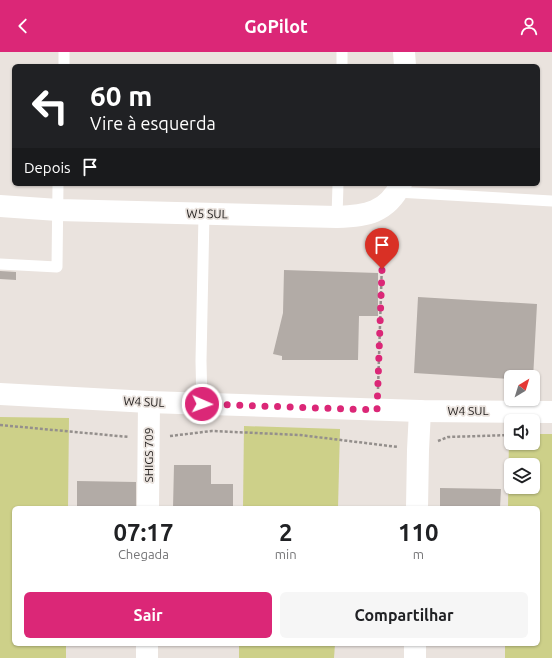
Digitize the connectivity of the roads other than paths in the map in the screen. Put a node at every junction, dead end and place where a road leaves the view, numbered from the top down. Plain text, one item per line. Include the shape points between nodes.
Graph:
1 (64, 52) edge
2 (342, 52) edge
3 (404, 52) edge
4 (64, 64) edge
5 (342, 64) edge
6 (405, 64) edge
7 (58, 186) edge
8 (338, 186) edge
9 (394, 194) edge
10 (552, 201) edge
11 (0, 206) edge
12 (58, 210) junction
13 (204, 214) junction
14 (337, 217) junction
15 (0, 264) edge
16 (0, 394) edge
17 (149, 402) junction
18 (202, 404) junction
19 (420, 411) junction
20 (552, 412) edge
21 (148, 506) edge
22 (417, 506) edge
23 (147, 646) edge
24 (415, 646) edge
25 (147, 658) edge
26 (415, 658) edge

1 - 4 lane
2 - 5 lane
3 - 6 main road
7 - 12 lane
8 - 14 lane
9 - 10 lane
9 - 14 main road, W5 SUL via 372,212
11 - 12 main road, W5 SUL
12 - 13 main road, W5 SUL
12 - 15 lane via 57,267
13 - 14 main road, W5 SUL
13 - 18 lane
16 - 17 main road, W4 SUL
17 - 18 main road, W4 SUL
17 - 21 main road, SHIGS 709
18 - 19 main road, W4 SUL
19 - 20 main road, W4 SUL
19 - 22 main road
23 - 25 main road
24 - 26 main road

